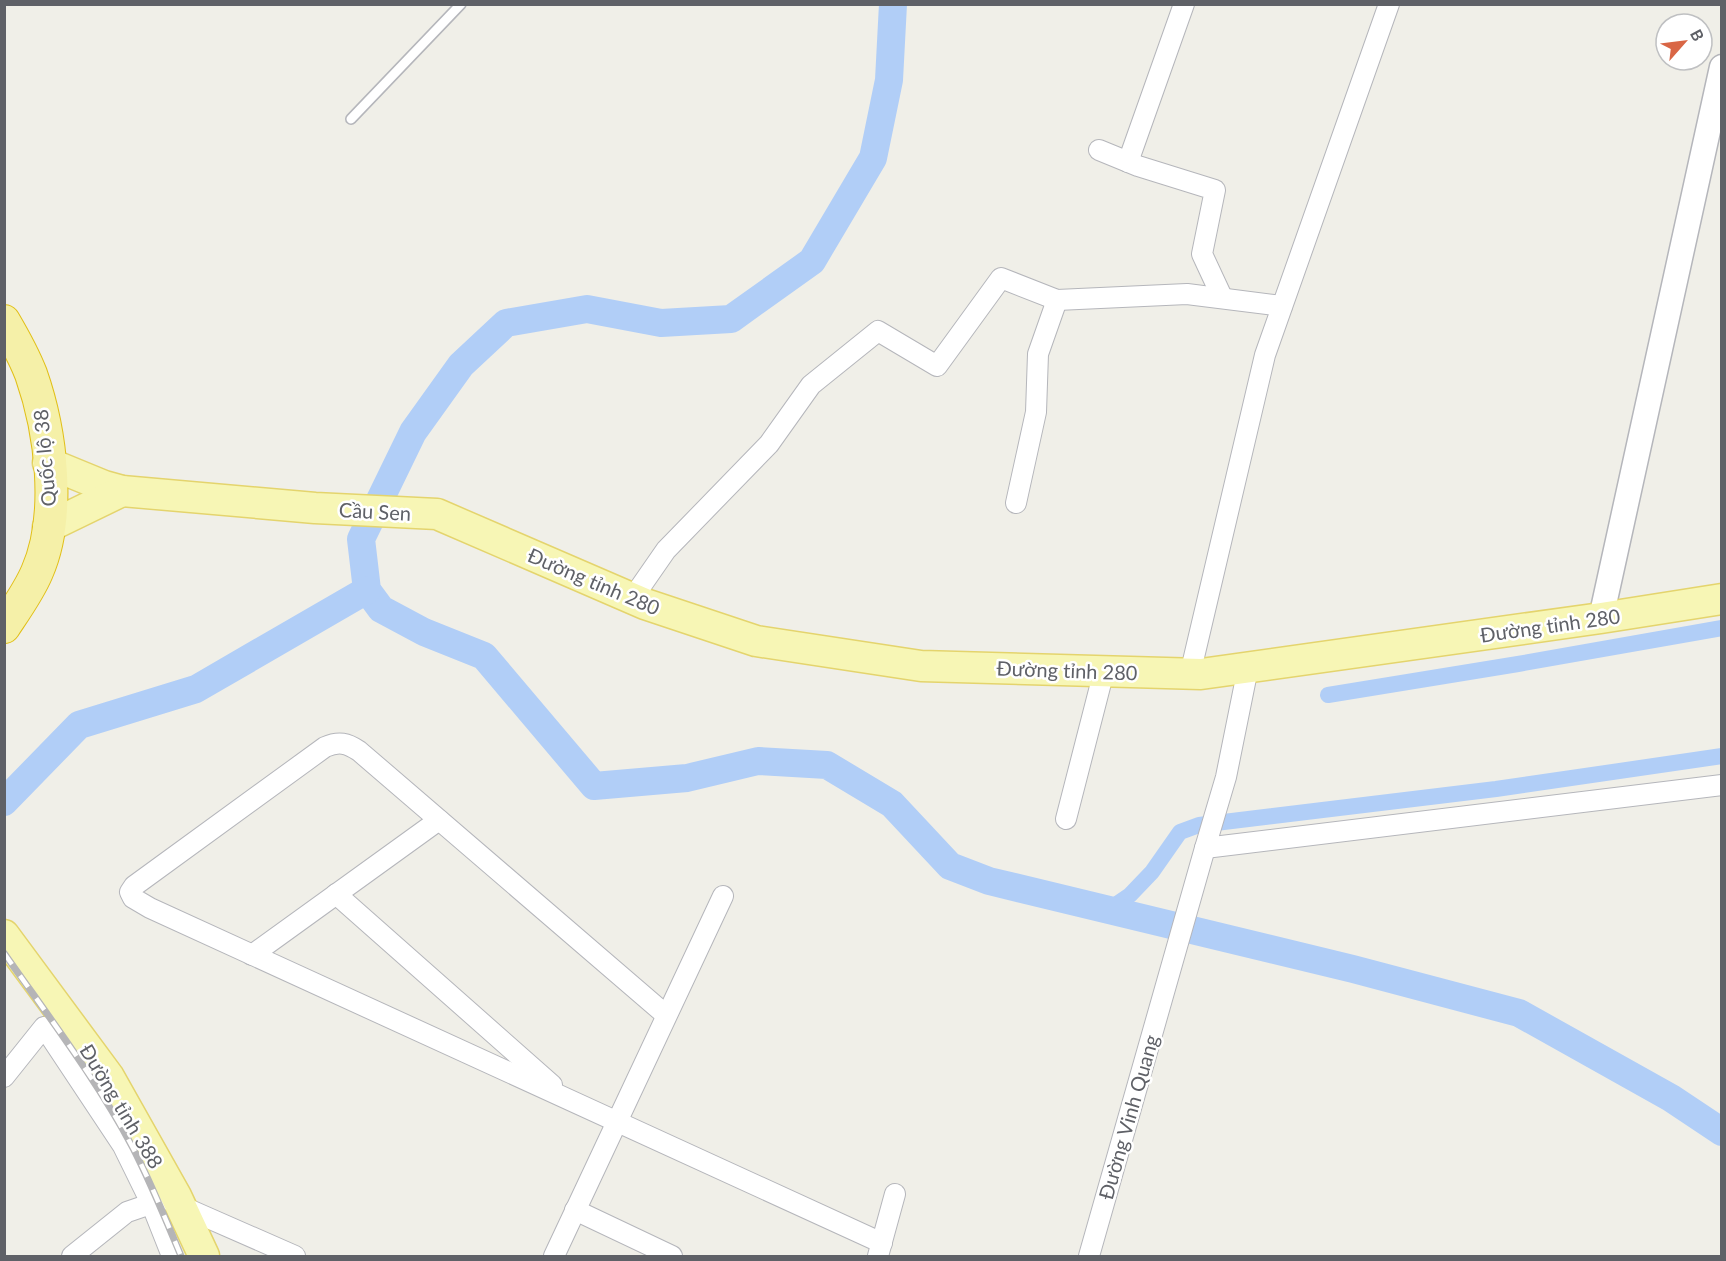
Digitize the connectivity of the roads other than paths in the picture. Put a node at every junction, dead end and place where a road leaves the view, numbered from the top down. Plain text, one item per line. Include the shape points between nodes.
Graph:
1 (461, 4) edge
2 (1184, 4) edge
3 (1389, 4) edge
4 (1722, 67) edge
5 (351, 118) dead end
6 (1099, 150) dead end
7 (1128, 162) junction
8 (1221, 297) junction
9 (1057, 300) junction
10 (1282, 306) junction
11 (4, 321) edge
12 (48, 463) junction
13 (122, 491) junction
14 (1016, 503) dead end
15 (434, 514) joint
16 (48, 527) junction
17 (632, 599) junction
18 (1722, 599) edge
19 (1601, 618) junction
20 (4, 627) edge
21 (1248, 668) junction
22 (1104, 671) junction
23 (1190, 674) junction
24 (1722, 785) edge
25 (1066, 819) dead end
26 (439, 820) junction
27 (1204, 848) junction
28 (336, 894) junction
29 (723, 896) dead end
30 (4, 935) edge
31 (252, 955) junction
32 (666, 1016) junction
33 (4, 1077) edge
34 (568, 1099) junction
35 (616, 1120) junction
36 (895, 1194) dead end
37 (169, 1202) junction
38 (575, 1210) junction
39 (880, 1250) edge
40 (72, 1257) edge
41 (172, 1257) edge
42 (204, 1257) edge
43 (295, 1257) edge
44 (554, 1257) edge
45 (672, 1257) edge
46 (1089, 1257) edge

1 - 5 lane
2 - 7 street
3 - 10 street
4 - 19 street
6 - 7 street
7 - 8 street via 1215,190 1202,254
8 - 9 street via 1187,294
8 - 10 street
9 - 14 street via 1038,354 1036,412
9 - 17 street via 1001,278 937,366 878,331 801,397 769,444 666,550
10 - 23 street via 1265,355
11 - 12 highway, Quốc lộ 38 via 27,366 40,405
12 - 13 main road
12 - 16 highway, Quốc lộ 38 via 52,495
13 - 15 main road, Cầu Sen
13 - 16 main road
15 - 17 main road, Đường tỉnh 280
16 - 20 highway, Quốc lộ 38 via 38,571
17 - 22 main road, Đường tỉnh 280 via 756,641 873,659 921,666
18 - 19 main road, Đường tỉnh 280
19 - 21 main road, Đường tỉnh 280
21 - 23 main road, Đường tỉnh 280
21 - 27 street, Đường Vinh Quang via 1226,777
22 - 23 main road, Đường tỉnh 280
22 - 25 street
24 - 27 street
26 - 28 street
26 - 31 street via 351,745 335,743 130,892 150,908
26 - 32 street
27 - 46 street, Đường Vinh Quang
28 - 31 street
28 - 34 street
29 - 32 street
30 - 37 main road, Đường tỉnh 388 via 109,1077
31 - 34 street
32 - 35 street
33 - 37 street via 44,1027 123,1146
34 - 35 street
35 - 38 street
35 - 39 street
36 - 39 street
37 - 40 street via 127,1212
37 - 41 street
37 - 42 main road, Đường tỉnh 388
37 - 43 street
38 - 44 street
38 - 45 street

